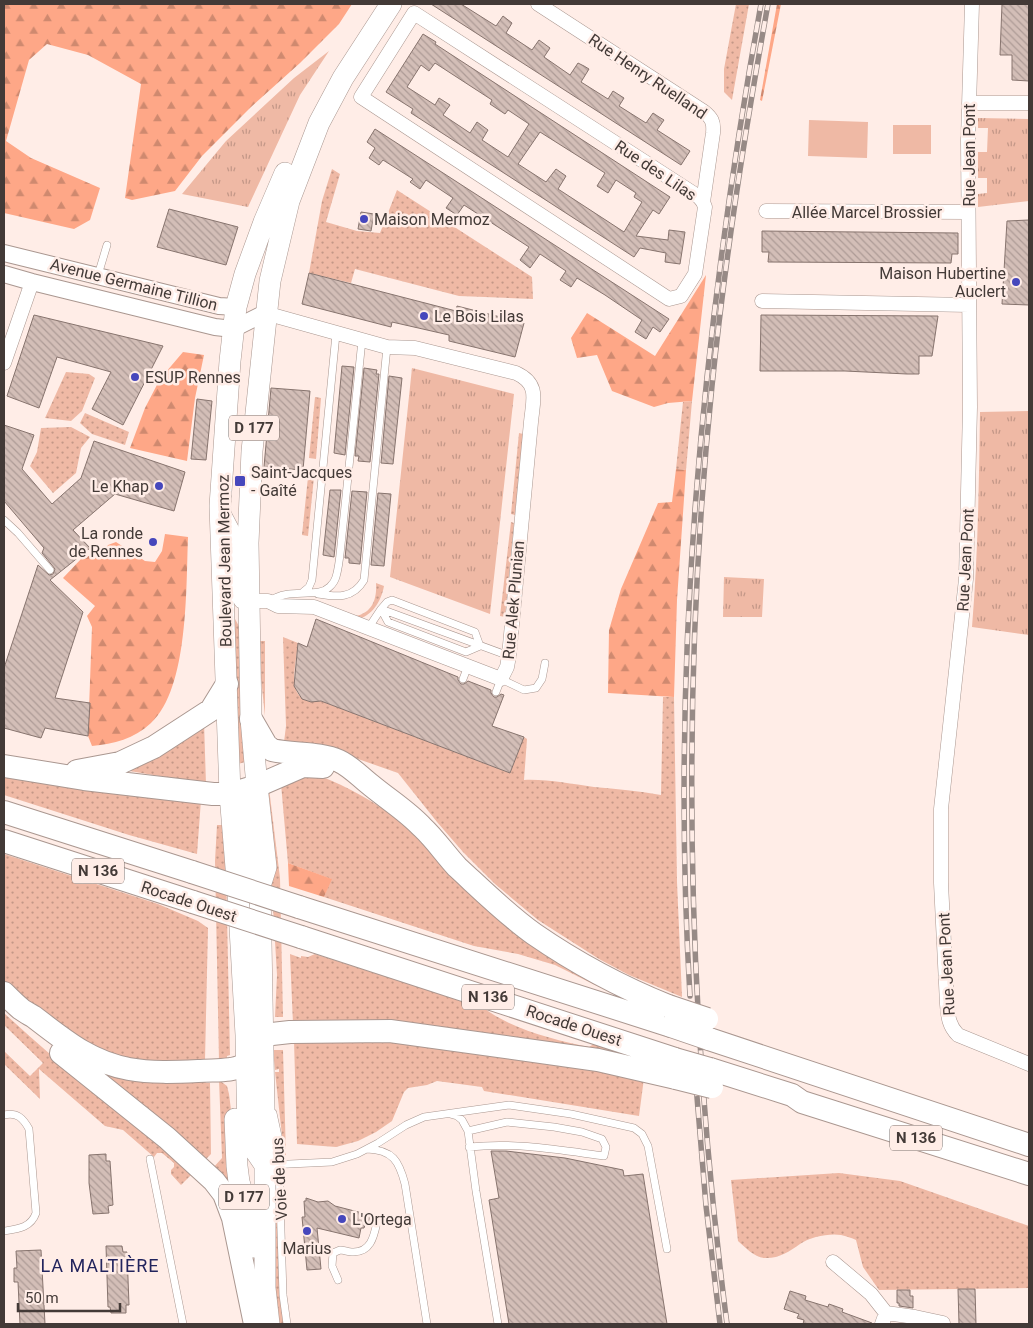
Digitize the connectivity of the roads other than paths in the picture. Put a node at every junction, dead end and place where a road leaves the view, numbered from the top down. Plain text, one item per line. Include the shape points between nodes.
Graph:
1 (377, 4) edge
2 (391, 4) edge
3 (538, 4) edge
4 (972, 4) edge
5 (559, 9) edge
6 (969, 103) junction
7 (1029, 103) edge
8 (703, 202) junction
9 (766, 211) dead end
10 (968, 212) junction
11 (107, 245) dead end
12 (4, 253) edge
13 (4, 274) edge
14 (98, 275) junction
15 (32, 282) junction
16 (762, 300) dead end
17 (969, 305) junction
18 (266, 313) junction
19 (238, 319) junction
20 (336, 334) junction
21 (362, 340) junction
22 (387, 347) junction
23 (4, 363) edge
24 (220, 506) junction
25 (4, 520) edge
26 (248, 543) junction
27 (50, 570) dead end
28 (303, 592) junction
29 (259, 601) junction
30 (381, 609) junction
31 (369, 627) junction
32 (480, 646) junction
33 (509, 656) junction
34 (545, 664) dead end
35 (227, 684) junction
36 (499, 686) junction
37 (251, 720) junction
38 (4, 766) edge
39 (56, 775) junction
40 (256, 786) junction
41 (371, 786) junction
42 (230, 794) junction
43 (4, 812) edge
44 (4, 841) edge
45 (235, 868) junction
46 (260, 886) junction
47 (4, 993) edge
48 (20, 1008) junction
49 (669, 1016) junction
50 (255, 1035) junction
51 (1029, 1064) edge
52 (240, 1066) junction
53 (675, 1068) junction
54 (444, 1114) junction
55 (4, 1115) edge
56 (468, 1131) junction
57 (1029, 1145) edge
58 (469, 1147) junction
59 (366, 1149) junction
60 (150, 1159) dead end
61 (1029, 1174) edge
62 (259, 1180) junction
63 (374, 1218) dead end
64 (4, 1231) edge
65 (667, 1248) dead end
66 (833, 1262) dead end
67 (338, 1280) dead end
68 (884, 1319) edge
69 (943, 1323) dead end
70 (184, 1324) edge
71 (255, 1324) edge
72 (269, 1324) edge
73 (287, 1324) edge
74 (427, 1324) edge
75 (498, 1324) edge

1 - 19 main road, Boulevard Jean Mermoz via 328,84 296,148 245,274
2 - 18 main road, Boulevard Jean Mermoz via 343,78 300,168 288,201
3 - 5 street, Rue Henry Ruelland
4 - 6 street, Rue Jean Pont
5 - 8 street, Rue Henry Ruelland via 712,119 713,134
6 - 7 street
6 - 10 street, Rue Jean Pont
8 - 8 street, Rue des Lilas via 695,193 414,13 361,97 669,299 681,296 695,274 705,207
9 - 10 street, Allée Marcel Brossier
10 - 17 street, Rue Jean Pont
11 - 14 lane
12 - 14 street, Avenue Germaine Tillion
13 - 15 street, Avenue Germaine Tillion
14 - 19 street, Avenue Germaine Tillion via 219,306
15 - 19 street, Avenue Germaine Tillion via 215,327
15 - 23 street
16 - 17 street
17 - 51 street, Rue Jean Pont via 966,579 941,809 948,1020 958,1036
18 - 19 main road, Avenue Germaine Tillion
18 - 20 street
18 - 26 main road, Boulevard Jean Mermoz / D 177 via 252,451
19 - 24 main road, Boulevard Jean Mermoz
19 - 26 main road, Boulevard Jean Mermoz / D 177 via 238,456
20 - 21 street
20 - 28 lane via 312,580
21 - 22 street
21 - 28 lane via 338,570 326,590
22 - 28 lane via 364,580 355,591 340,598
22 - 33 street, Rue Alek Plunian via 408,347 516,373 527,378 532,386
24 - 29 street via 233,531 236,593 242,601
24 - 35 main road, Boulevard Jean Mermoz
25 - 27 lane
26 - 29 main road, Boulevard Jean Mermoz / D 177
28 - 29 lane
29 - 31 street, Rue Alek Plunian via 278,606 314,607
29 - 37 main road, Boulevard Jean Mermoz / D 177
30 - 31 lane
30 - 32 lane
30 - 32 lane via 392,600 475,632
31 - 36 street, Rue Alek Plunian
32 - 33 lane
33 - 36 street, Rue Alek Plunian
34 - 36 lane via 536,688 524,690
35 - 39 highway via 211,710 154,747 120,763
35 - 42 main road, Boulevard Jean Mermoz
37 - 40 main road, Boulevard Jean Mermoz / D 177
37 - 41 highway via 272,750 341,761
38 - 39 highway
39 - 42 highway
40 - 41 highway via 303,766 315,766 331,768
40 - 42 highway
40 - 46 main road, D 177 via 266,867
41 - 49 highway via 410,815 456,865 533,933 635,992
42 - 45 main road, D 177
42 - 46 highway via 236,795 243,804 251,868
43 - 49 highway, Rocade Ouest / N 136, bridge via 299,907
44 - 53 highway, Rocade Ouest / N 136, bridge via 301,937
45 - 50 main road
45 - 52 main road, D 177 via 231,971
46 - 50 main road, D 177
47 - 48 highway
48 - 52 highway via 63,1040 109,1064 149,1071
48 - 71 highway via 26,1022 167,1138 224,1194 233,1218
49 - 57 highway, Rocade Ouest / N 136, bridge via 708,1029 754,1053
50 - 52 highway via 257,1052
50 - 53 highway via 390,1030
50 - 62 main road, D 177
52 - 62 main road via 248,1140
52 - 62 main road, D 177 via 237,1166
53 - 61 highway, Rocade Ouest / N 136, bridge via 792,1095 802,1102
54 - 56 lane via 457,1116
54 - 59 lane via 424,1117 406,1125
54 - 65 lane via 510,1105 634,1128 642,1134 648,1146
55 - 64 lane via 19,1116 30,1129 36,1213 23,1228
56 - 58 lane
56 - 58 lane via 507,1122 554,1127 582,1132 602,1140 606,1147 604,1156 531,1146 492,1144
58 - 75 lane
59 - 62 lane via 346,1158
59 - 74 lane via 385,1152 400,1167
60 - 70 lane
62 - 71 main road, D 177 via 252,1226
62 - 72 main road, D 177
62 - 73 lane, Voie de bus via 284,1295
63 - 67 lane via 377,1222 371,1244 365,1249 340,1250 333,1254 332,1266
66 - 68 street via 871,1294
68 - 69 street via 915,1317

